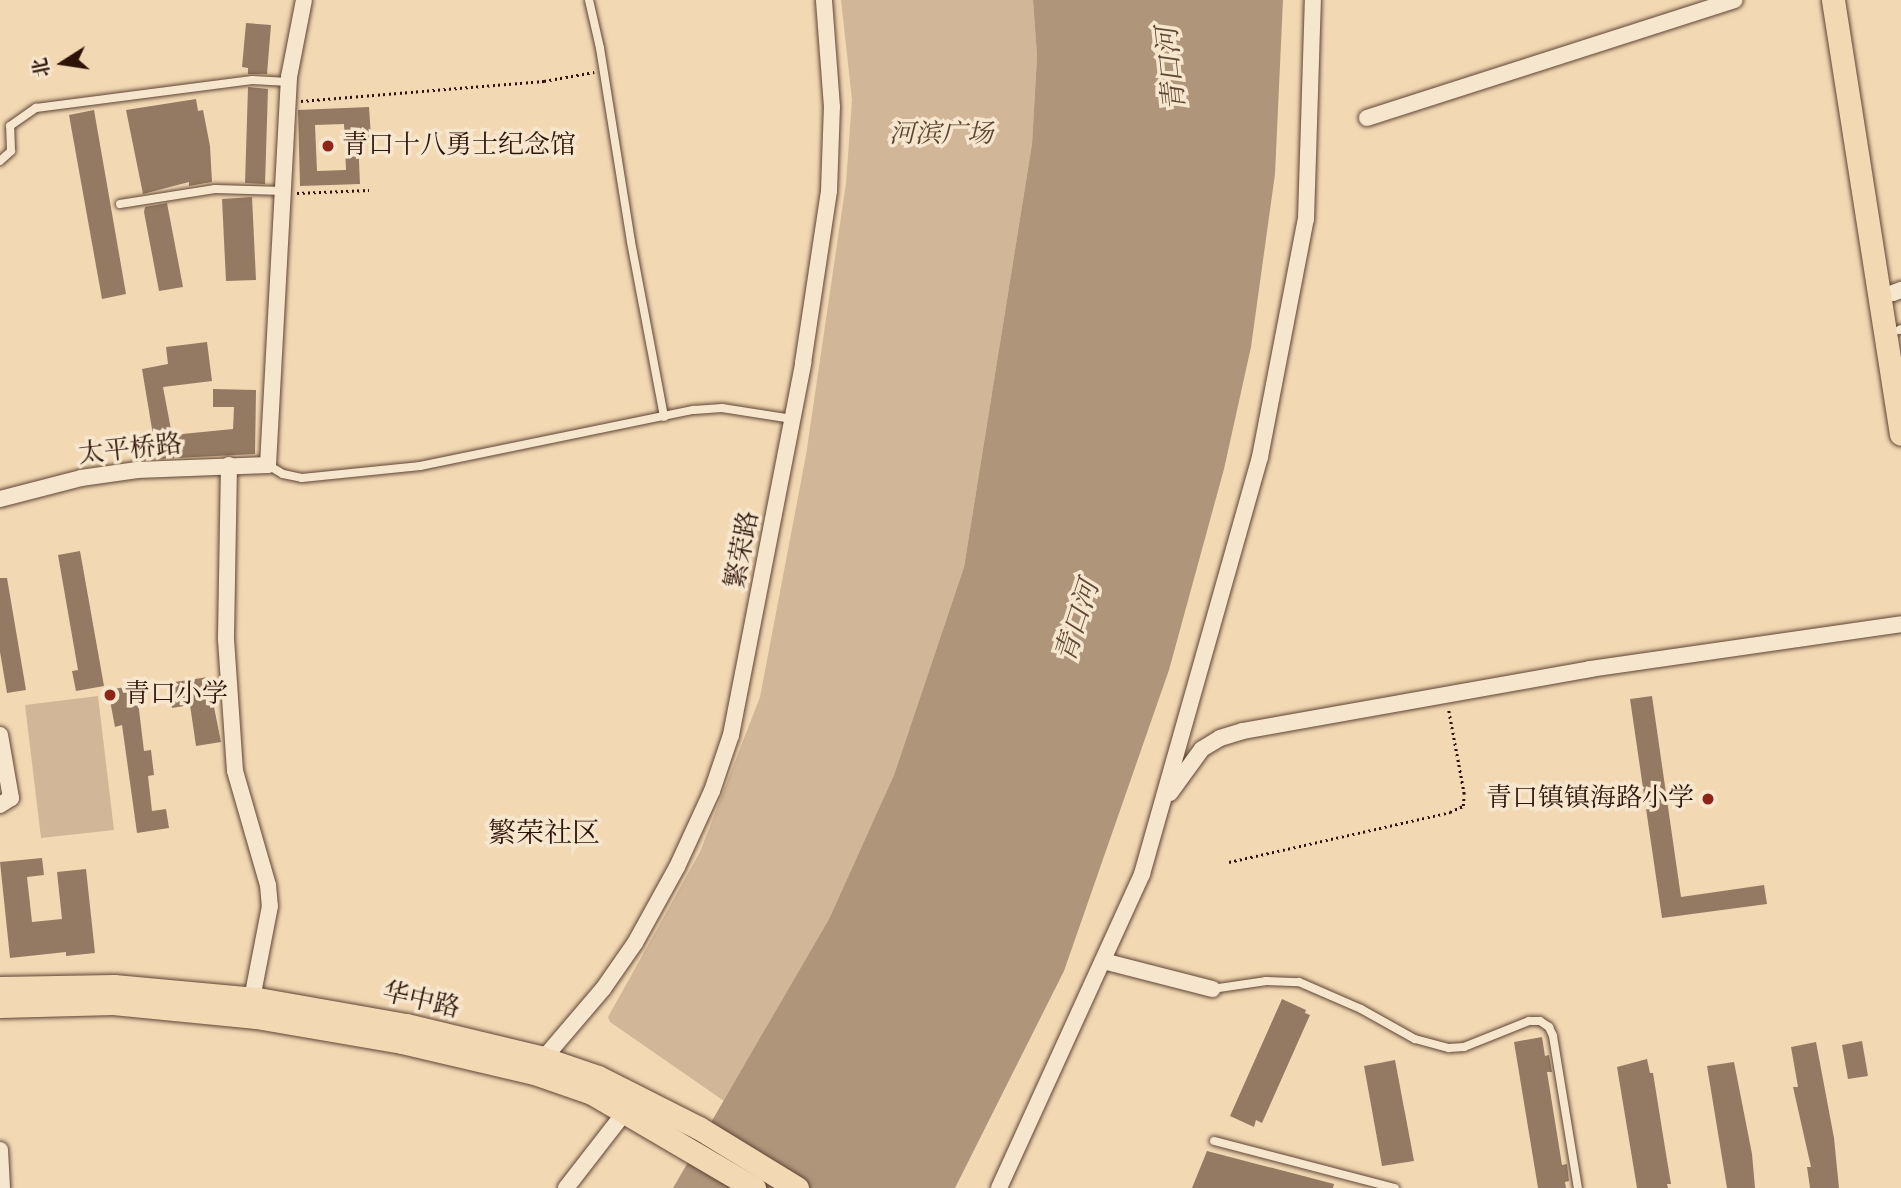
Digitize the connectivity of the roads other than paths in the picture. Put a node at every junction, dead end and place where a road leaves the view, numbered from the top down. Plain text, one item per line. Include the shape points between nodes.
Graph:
1 (304, 0) edge
2 (589, 0) edge
3 (824, 0) edge
4 (1313, 0) edge
5 (1735, 0) edge
6 (1833, 0) edge
7 (1847, 0) edge
8 (289, 82) junction
9 (1367, 118) dead end
10 (0, 161) edge
11 (284, 192) junction
12 (120, 204) dead end
13 (1897, 291) edge
14 (1900, 333) edge
15 (664, 417) junction
16 (792, 419) junction
17 (1901, 434) edge
18 (229, 465) junction
19 (268, 465) junction
20 (0, 499) edge
21 (1901, 624) edge
22 (0, 735) edge
23 (1163, 803) junction
24 (0, 805) edge
25 (1103, 961) junction
26 (0, 988) edge
27 (1212, 989) joint
28 (252, 999) junction
29 (0, 1006) edge
30 (544, 1058) junction
31 (625, 1112) junction
32 (693, 1137) junction
33 (1214, 1140) dead end
34 (0, 1150) edge
35 (2, 1188) edge
36 (566, 1188) edge
37 (754, 1188) edge
38 (797, 1188) edge
39 (999, 1188) edge
40 (1395, 1188) edge
41 (1578, 1188) edge

1 - 8 street
2 - 15 lane
3 - 16 street, 繁荣路 via 832,107 831,169
4 - 23 street via 1306,219 1279,369 1260,457
5 - 9 street
6 - 17 main road
7 - 13 main road
8 - 10 lane via 252,80 36,108 10,127 12,150
8 - 11 street
11 - 12 lane via 215,189
11 - 19 street
13 - 14 main road
15 - 16 lane via 722,408
15 - 19 lane via 420,466 302,478
16 - 30 street, 繁荣路 via 731,736 712,791 635,943
18 - 19 street, 太平桥路
18 - 20 street, 太平桥路 via 81,478
18 - 28 street via 226,639 236,771 270,905
21 - 23 street via 1604,667 1242,731 1220,737 1202,749
22 - 24 street via 11,798
23 - 25 street via 1142,874
25 - 27 street
25 - 39 street
26 - 28 main road, 华中路 via 114,986
27 - 41 lane via 1266,981 1299,982 1416,1039 1449,1048 1540,1021 1553,1036
28 - 30 main road, 华中路 via 406,1025
29 - 31 main road, 华中路 via 113,1003 340,1030 534,1073 592,1093
30 - 32 main road, 华中路 via 598,1077
31 - 32 main road, 华中路
31 - 36 street
32 - 37 main road, 华中路
32 - 38 main road, 华中路
33 - 40 lane
34 - 35 street

